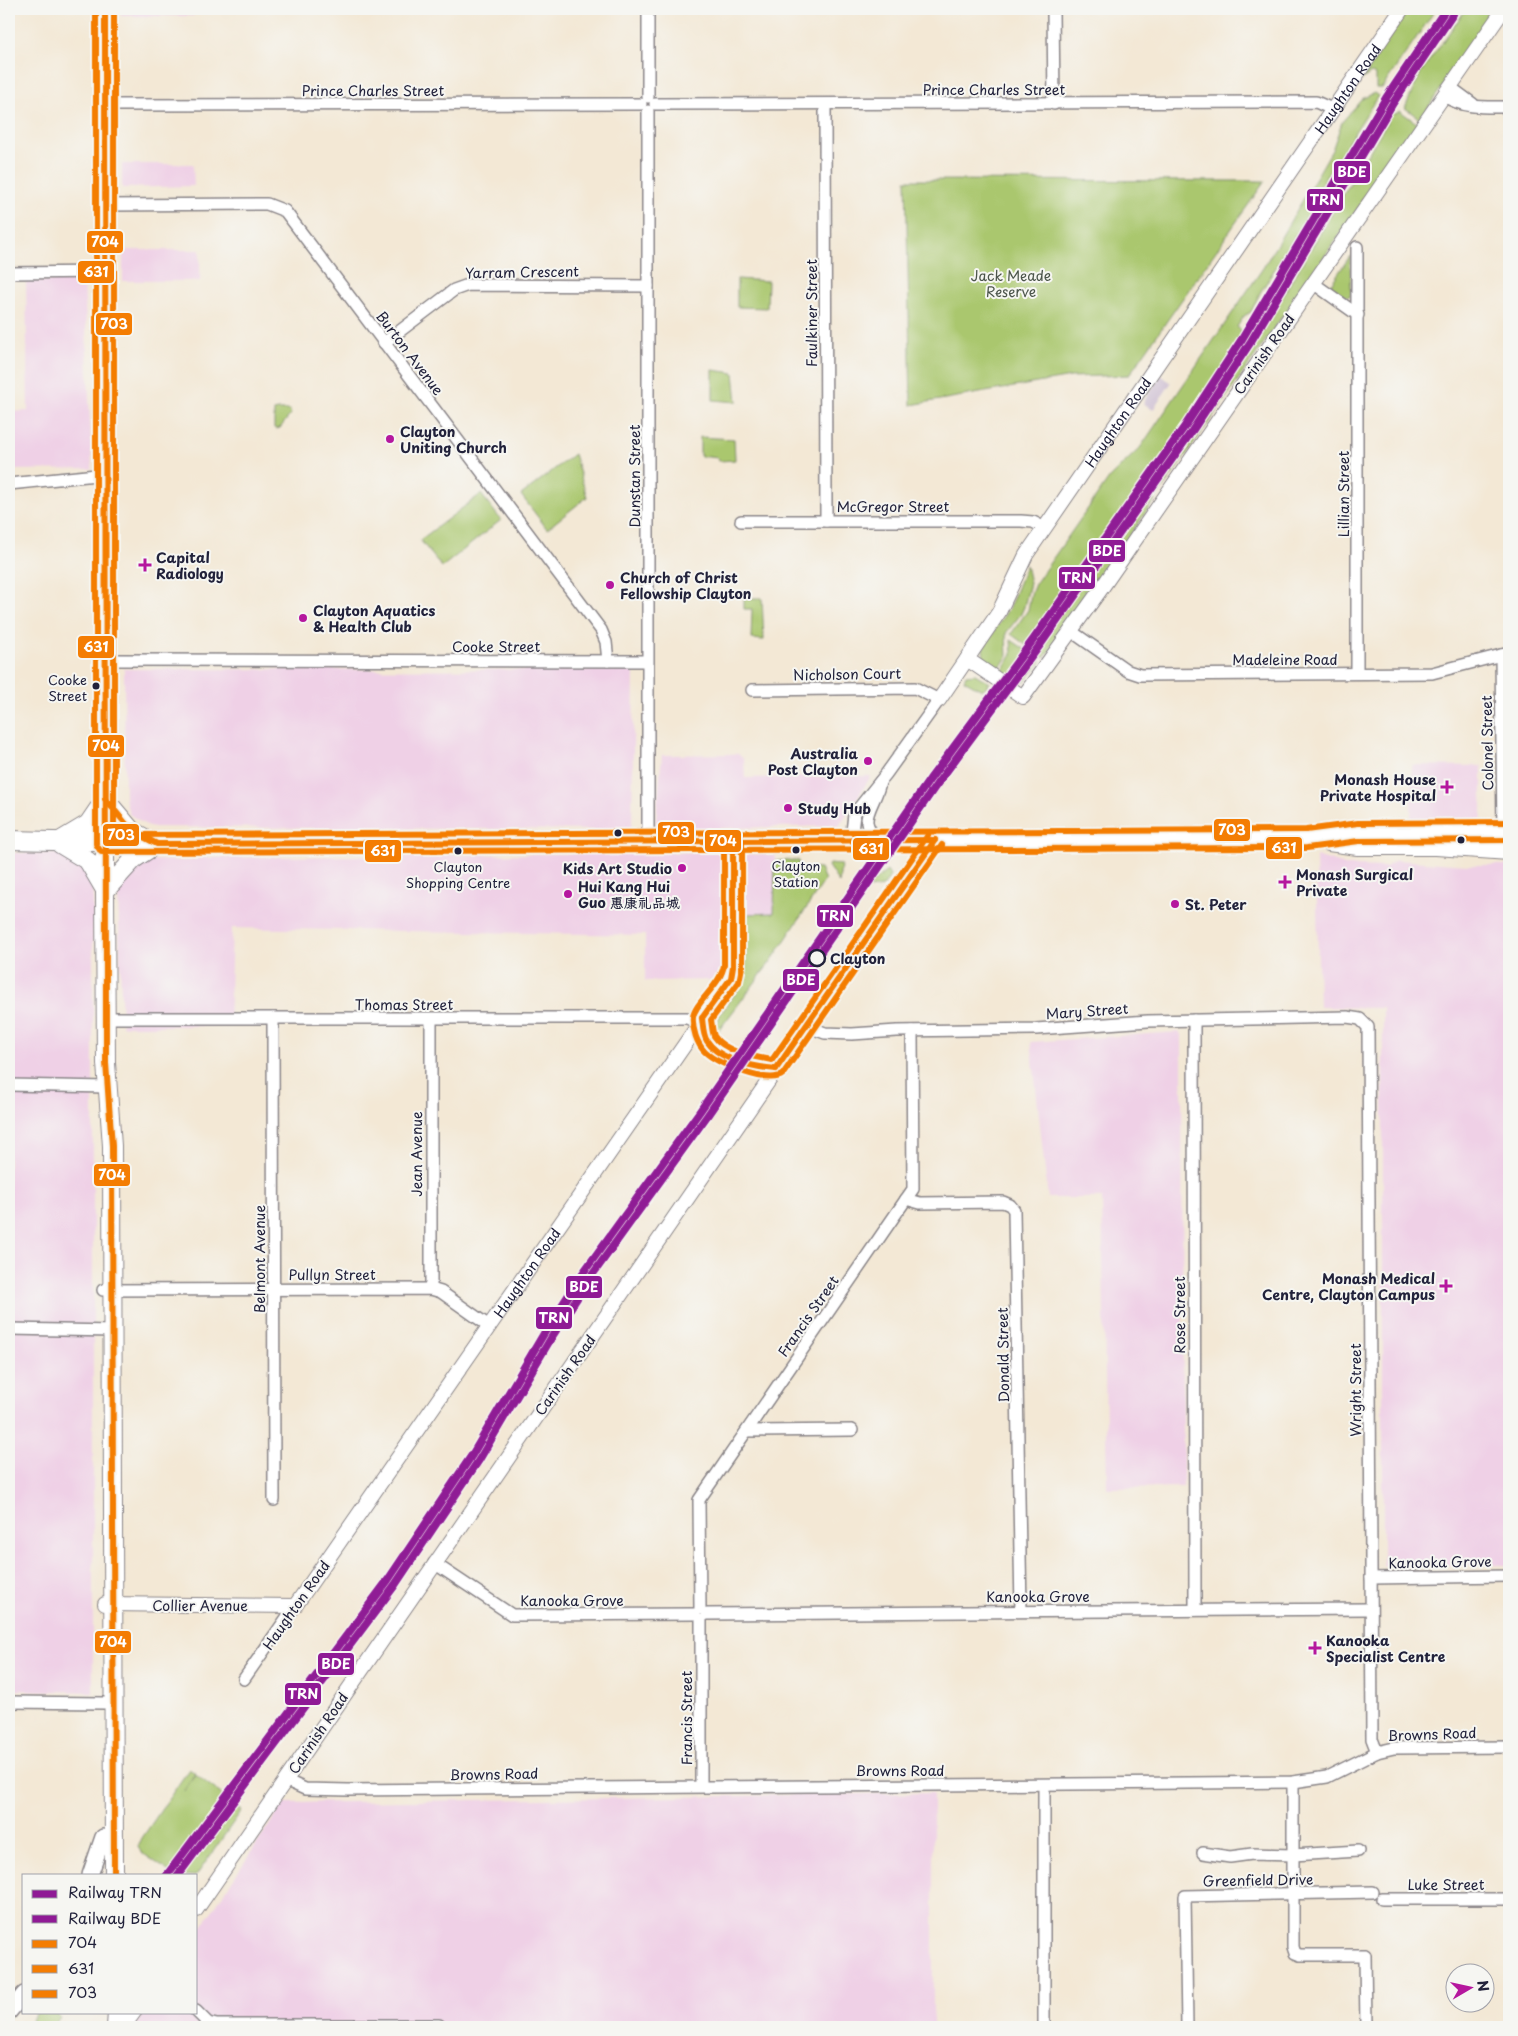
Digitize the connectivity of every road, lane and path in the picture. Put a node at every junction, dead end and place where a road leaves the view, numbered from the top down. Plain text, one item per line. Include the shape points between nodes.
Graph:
1 (105, 9) edge
2 (648, 9) edge
3 (1053, 9) edge
4 (1402, 9) edge
5 (1504, 9) edge
6 (1447, 92) junction
7 (648, 104) junction
8 (825, 104) junction
9 (1054, 104) junction
10 (106, 105) junction
11 (1509, 107) edge
12 (1332, 109) junction
13 (106, 204) junction
14 (1356, 247) dead end
15 (106, 272) junction
16 (9, 273) edge
17 (1313, 283) junction
18 (648, 286) junction
19 (1358, 315) junction
20 (384, 343) junction
21 (106, 474) junction
22 (9, 484) edge
23 (741, 521) dead end
24 (826, 521) junction
25 (1045, 528) junction
26 (1071, 631) junction
27 (1505, 654) edge
28 (966, 659) junction
29 (106, 660) junction
30 (608, 661) junction
31 (647, 661) junction
32 (1357, 673) junction
33 (752, 690) dead end
34 (939, 700) junction
35 (880, 782) junction
36 (105, 799) junction
37 (1506, 831) edge
38 (1306, 839) junction
39 (9, 840) edge
40 (935, 840) junction
41 (851, 841) junction
42 (887, 841) junction
43 (58, 842) junction
44 (648, 842) junction
45 (733, 842) junction
46 (105, 844) junction
47 (157, 844) junction
48 (1509, 852) edge
49 (105, 891) junction
50 (108, 1018) junction
51 (273, 1018) junction
52 (431, 1019) junction
53 (1194, 1020) junction
54 (698, 1023) junction
55 (806, 1026) junction
56 (1368, 1028) joint
57 (912, 1031) junction
58 (9, 1085) edge
59 (108, 1095) junction
60 (906, 1200) junction
61 (431, 1289) junction
62 (108, 1290) junction
63 (274, 1290) junction
64 (490, 1326) junction
65 (9, 1329) edge
66 (108, 1331) junction
67 (852, 1430) dead end
68 (747, 1431) junction
69 (274, 1500) dead end
70 (434, 1563) junction
71 (1509, 1576) edge
72 (1371, 1578) junction
73 (109, 1604) junction
74 (295, 1606) junction
75 (1370, 1609) junction
76 (1195, 1610) junction
77 (1021, 1611) junction
78 (701, 1614) junction
79 (244, 1679) dead end
80 (9, 1702) edge
81 (104, 1703) junction
82 (1509, 1748) edge
83 (1377, 1752) junction
84 (285, 1780) junction
85 (1293, 1782) junction
86 (1044, 1785) junction
87 (701, 1786) junction
88 (103, 1837) junction
89 (1358, 1851) dead end
90 (1203, 1853) dead end
91 (1293, 1855) junction
92 (90, 1874) edge
93 (102, 1874) edge
94 (114, 1874) edge
95 (1293, 1895) junction
96 (1378, 1896) joint
97 (1509, 1898) edge
98 (198, 1907) edge
99 (198, 2013) edge
100 (105, 2014) edge
101 (117, 2014) edge
102 (132, 2014) edge
103 (439, 2025) dead end
104 (105, 2027) edge
105 (116, 2027) edge
106 (122, 2027) edge
107 (1044, 2027) edge
108 (1186, 2027) edge
109 (1366, 2027) edge

1 - 10 main road
2 - 7 street, Dunstan Street
3 - 9 street
4 - 12 street, Haughton Road
5 - 6 street, Carinish Road
6 - 11 street via 1479,107
6 - 17 street, Carinish Road
7 - 8 street, Prince Charles Street
7 - 10 street, Prince Charles Street
7 - 18 street, Dunstan Street
8 - 9 street, Prince Charles Street
8 - 24 street, Faulkiner Street
9 - 12 street, Prince Charles Street via 1316,102
10 - 13 main road
12 - 25 street, Haughton Road
13 - 15 main road
13 - 20 street, Burton Avenue via 267,204 285,211
14 - 19 street, Lillian Street
15 - 16 street
15 - 21 main road
17 - 19 street
17 - 26 street, Carinish Road
18 - 20 street, Yarram Crescent via 468,285 454,290
18 - 31 street, Dunstan Street
19 - 32 street, Lillian Street
20 - 30 street, Burton Avenue via 601,630
21 - 22 street
21 - 29 main road
23 - 24 street, McGregor Street
24 - 25 street, McGregor Street via 1021,521
25 - 28 street, Haughton Road via 1022,561 999,612
26 - 28 street, Carinish Road via 1023,697
26 - 32 street, Madeleine Road via 1134,674
27 - 32 street, Madeleine Road via 1442,672
27 - 37 street, Colonel Street
28 - 34 street, Haughton Road
29 - 30 street, Cooke Street
29 - 36 main road
30 - 31 street, Cooke Street
31 - 44 street, Dunstan Street
33 - 34 street, Nicholson Court via 915,688
34 - 35 street, Haughton Road
35 - 41 street, Haughton Road via 854,814
35 - 42 street via 878,796 866,822 871,832
36 - 43 main road via 88,824
36 - 46 main road
36 - 47 main road via 132,831
37 - 38 main road via 1358,832
38 - 40 main road
38 - 48 main road via 1358,846 1436,846
39 - 43 main road
40 - 42 main road
40 - 55 street, Carinish Road
41 - 42 main road
41 - 45 main road
43 - 46 main road
43 - 49 main road via 88,862
44 - 45 main road
44 - 47 main road
45 - 54 street, Haughton Road via 734,966 731,978
46 - 47 main road
46 - 49 main road
47 - 49 main road via 134,859
49 - 50 main road
50 - 51 street, Thomas Street
50 - 59 main road
51 - 52 street, Thomas Street
51 - 63 street, Belmont Avenue
52 - 54 street, Thomas Street via 686,1018
52 - 61 street, Jean Avenue
53 - 56 street, Mary Street via 1347,1017 1360,1019
53 - 57 street, Mary Street via 1036,1029
53 - 76 street, Rose Street
54 - 64 street, Haughton Road
55 - 57 street, Mary Street via 825,1033
55 - 70 street, Carinish Road
56 - 72 street, Wright Street
57 - 60 street, Francis Street via 913,1189
58 - 59 street
59 - 62 main road via 112,1146
60 - 68 street, Francis Street
60 - 77 street, Donald Street via 920,1203 1003,1202 1014,1210
61 - 63 street, Pullyn Street
61 - 64 street, Pullyn Street via 441,1292
62 - 63 street, Pullyn Street
62 - 66 main road
63 - 69 street, Belmont Avenue
64 - 74 street, Haughton Road
65 - 66 street
66 - 73 main road
67 - 68 street
68 - 78 street, Francis Street via 699,1500
70 - 78 street, Kanooka Grove via 512,1614
70 - 84 street, Carinish Road
71 - 72 street, Kanooka Grove
72 - 75 street, Wright Street
73 - 74 street, Collier Avenue
73 - 81 main road
73 - 94 main road
74 - 79 street, Haughton Road
75 - 76 street, Kanooka Grove
75 - 83 street, Wright Street via 1372,1739
76 - 77 street, Kanooka Grove
77 - 78 street, Kanooka Grove
78 - 87 street, Francis Street
80 - 81 street
81 - 88 main road
82 - 83 street, Browns Road via 1394,1748
83 - 85 street, Browns Road via 1327,1777
84 - 87 street, Browns Road via 304,1789 348,1790
84 - 98 street, Carinish Road
85 - 86 street, Browns Road
85 - 91 street
86 - 87 street, Browns Road
86 - 107 street
88 - 92 main road
88 - 93 main road
89 - 91 street
90 - 91 street via 1230,1857
91 - 95 street
95 - 96 street, Greenfield Drive
95 - 108 street, Greenfield Drive via 1185,1896
95 - 109 street via 1295,1953 1365,1955
96 - 97 street, Luke Street
99 - 103 street via 208,2023 217,2025
100 - 104 main road
101 - 105 main road
102 - 106 street

